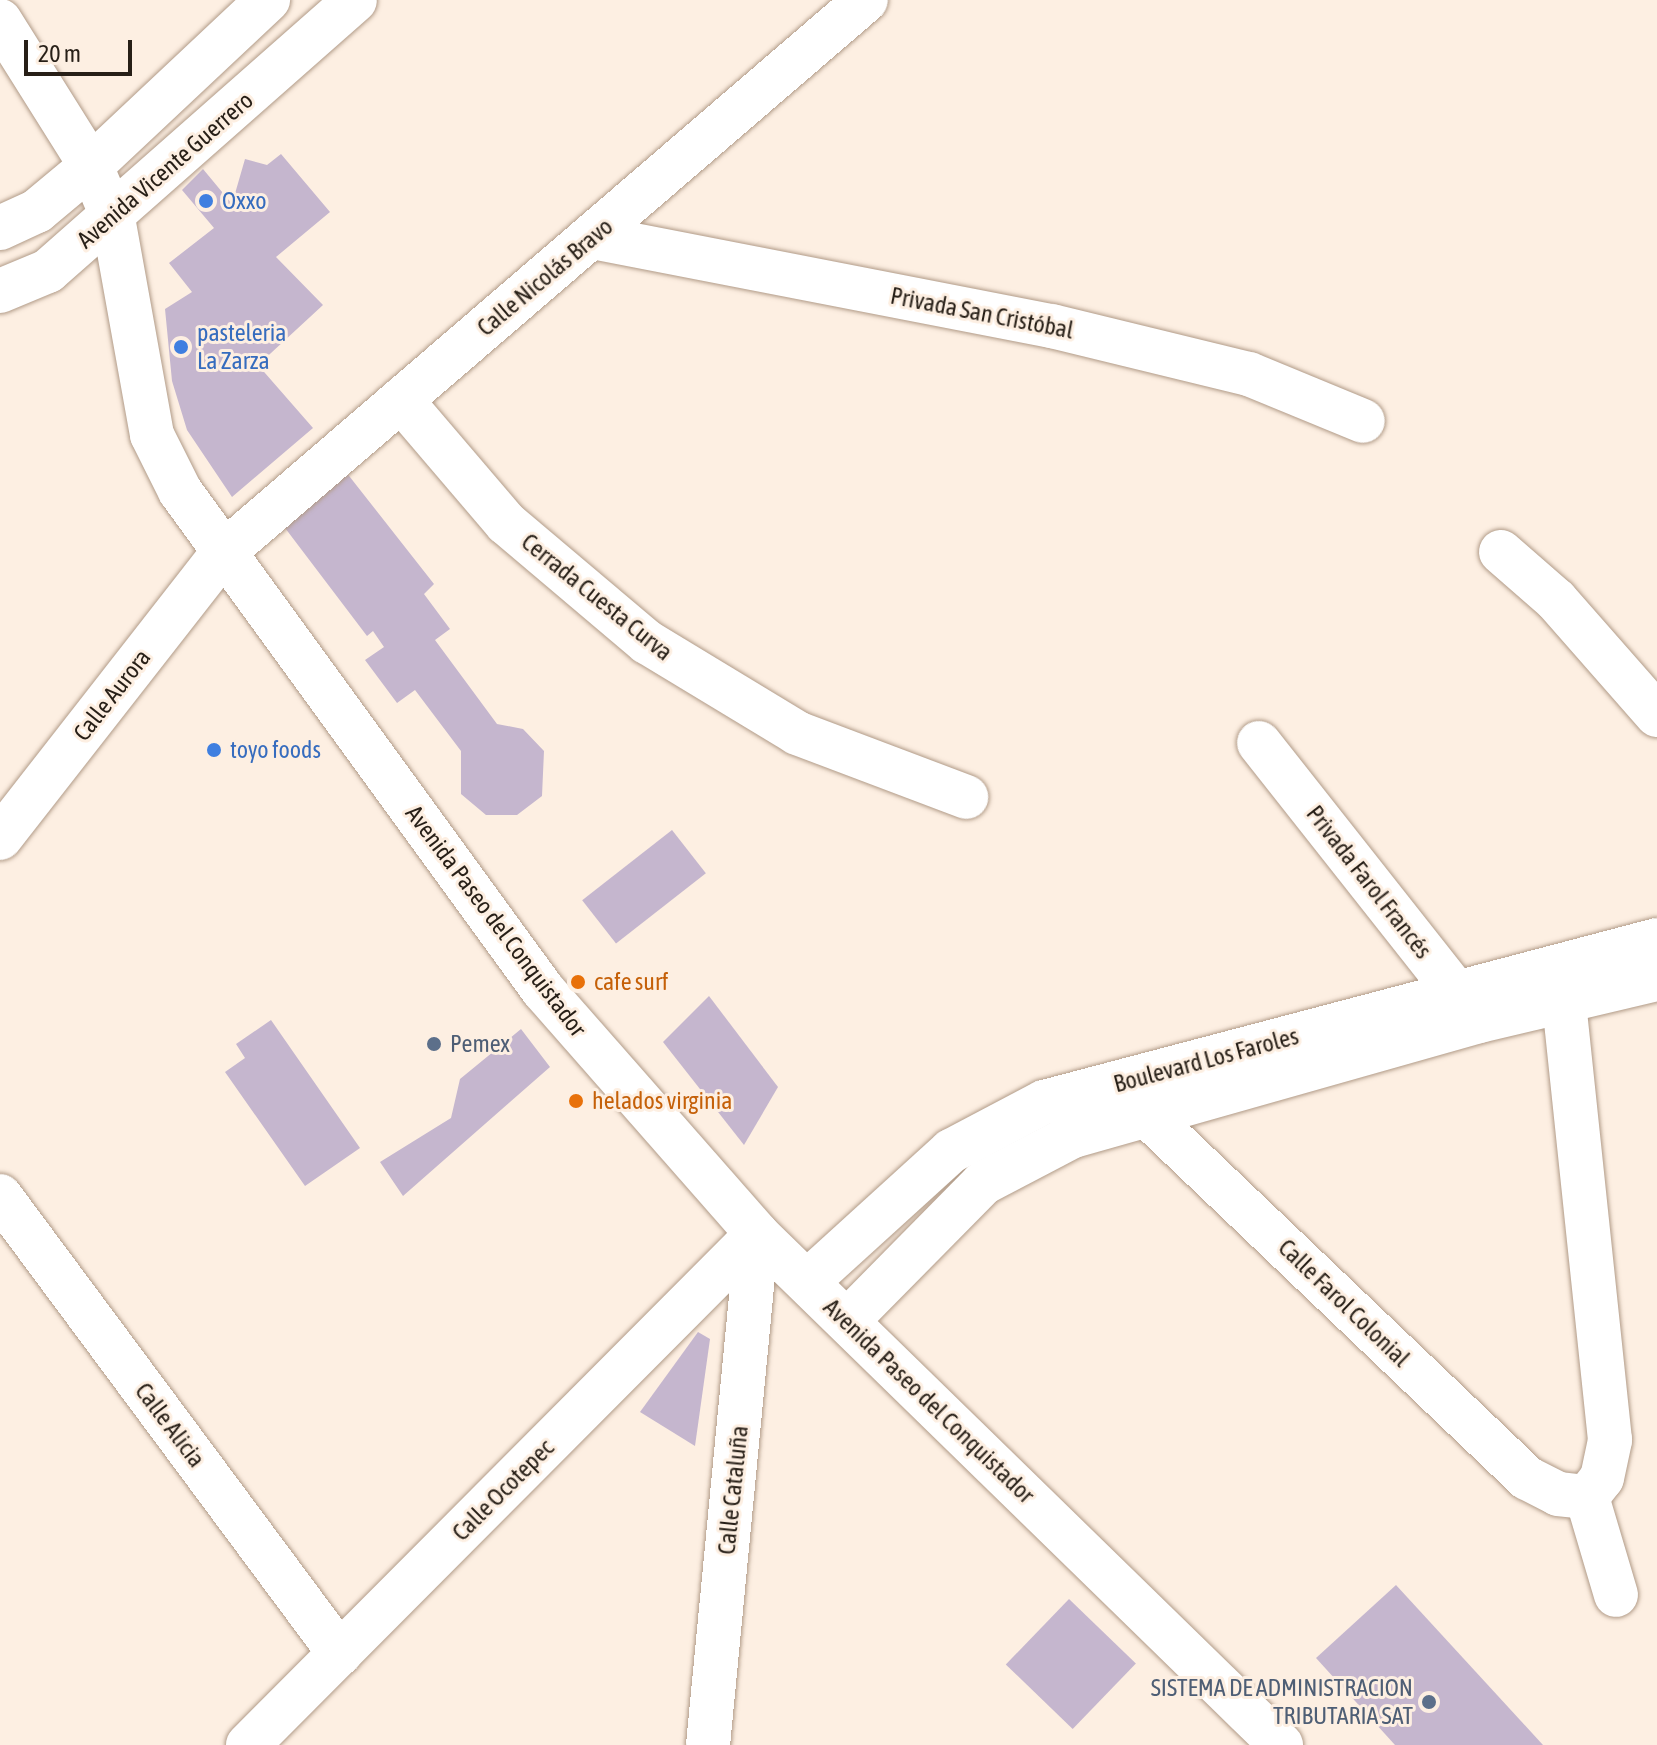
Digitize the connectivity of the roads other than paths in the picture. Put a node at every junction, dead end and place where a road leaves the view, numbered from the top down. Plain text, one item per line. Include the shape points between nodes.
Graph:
1 (268, 0) edge
2 (355, 0) edge
3 (866, 0) edge
4 (0, 21) edge
5 (91, 166) junction
6 (113, 218) junction
7 (0, 228) edge
8 (593, 237) junction
9 (0, 291) edge
10 (401, 400) junction
11 (1363, 421) dead end
12 (1501, 552) dead end
13 (223, 553) junction
14 (1657, 715) edge
15 (1259, 743) dead end
16 (966, 797) dead end
17 (0, 838) edge
18 (1657, 940) edge
19 (1657, 979) edge
20 (1564, 985) junction
21 (1468, 1007) junction
22 (1114, 1084) junction
23 (1146, 1114) junction
24 (0, 1196) edge
25 (757, 1234) junction
26 (807, 1282) junction
27 (847, 1321) junction
28 (1587, 1497) junction
29 (1616, 1595) dead end
30 (340, 1654) junction
31 (248, 1745) edge
32 (708, 1745) edge
33 (1281, 1745) edge

1 - 5 street
2 - 6 street, Avenida Vicente Guerrero
3 - 8 street, Calle Nicolás Bravo
4 - 5 street, Avenida Paseo del Conquistador
5 - 6 street, Avenida Paseo del Conquistador
5 - 7 street via 37,211
6 - 9 street, Avenida Vicente Guerrero via 48,271
6 - 13 street, Avenida Paseo del Conquistador via 152,435
8 - 10 street, Calle Nicolás Bravo
8 - 11 street, Privada San Cristóbal via 1052,326 1249,374
10 - 13 street, Calle Nicolás Bravo
10 - 16 street, Cerrada Cuesta Curva via 506,523 647,642 797,733
12 - 14 street via 1556,600
13 - 17 street, Calle Aurora
13 - 25 street, Avenida Paseo del Conquistador via 543,990
15 - 21 street, Privada Farol Francés
18 - 20 street, Boulevard Los Faroles
19 - 20 street, Boulevard Los Faroles
20 - 21 street, Boulevard Los Faroles
20 - 28 street via 1610,1440 1602,1478
21 - 22 street, Boulevard Los Faroles
21 - 23 street, Boulevard Los Faroles
22 - 23 street, Calle Farol Colonial
22 - 26 street, Boulevard Los Faroles via 1044,1102 951,1151
23 - 27 street, Boulevard Los Faroles via 1073,1136 983,1183
23 - 28 street, Calle Farol Colonial via 1527,1478 1558,1494
24 - 30 street, Calle Alicia
25 - 26 street, Avenida Paseo del Conquistador
25 - 30 street, Calle Ocotepec
25 - 32 street, Calle Cataluña
26 - 27 street, Avenida Paseo del Conquistador
27 - 33 street, Avenida Paseo del Conquistador
28 - 29 street
30 - 31 street, Calle Ocotepec

